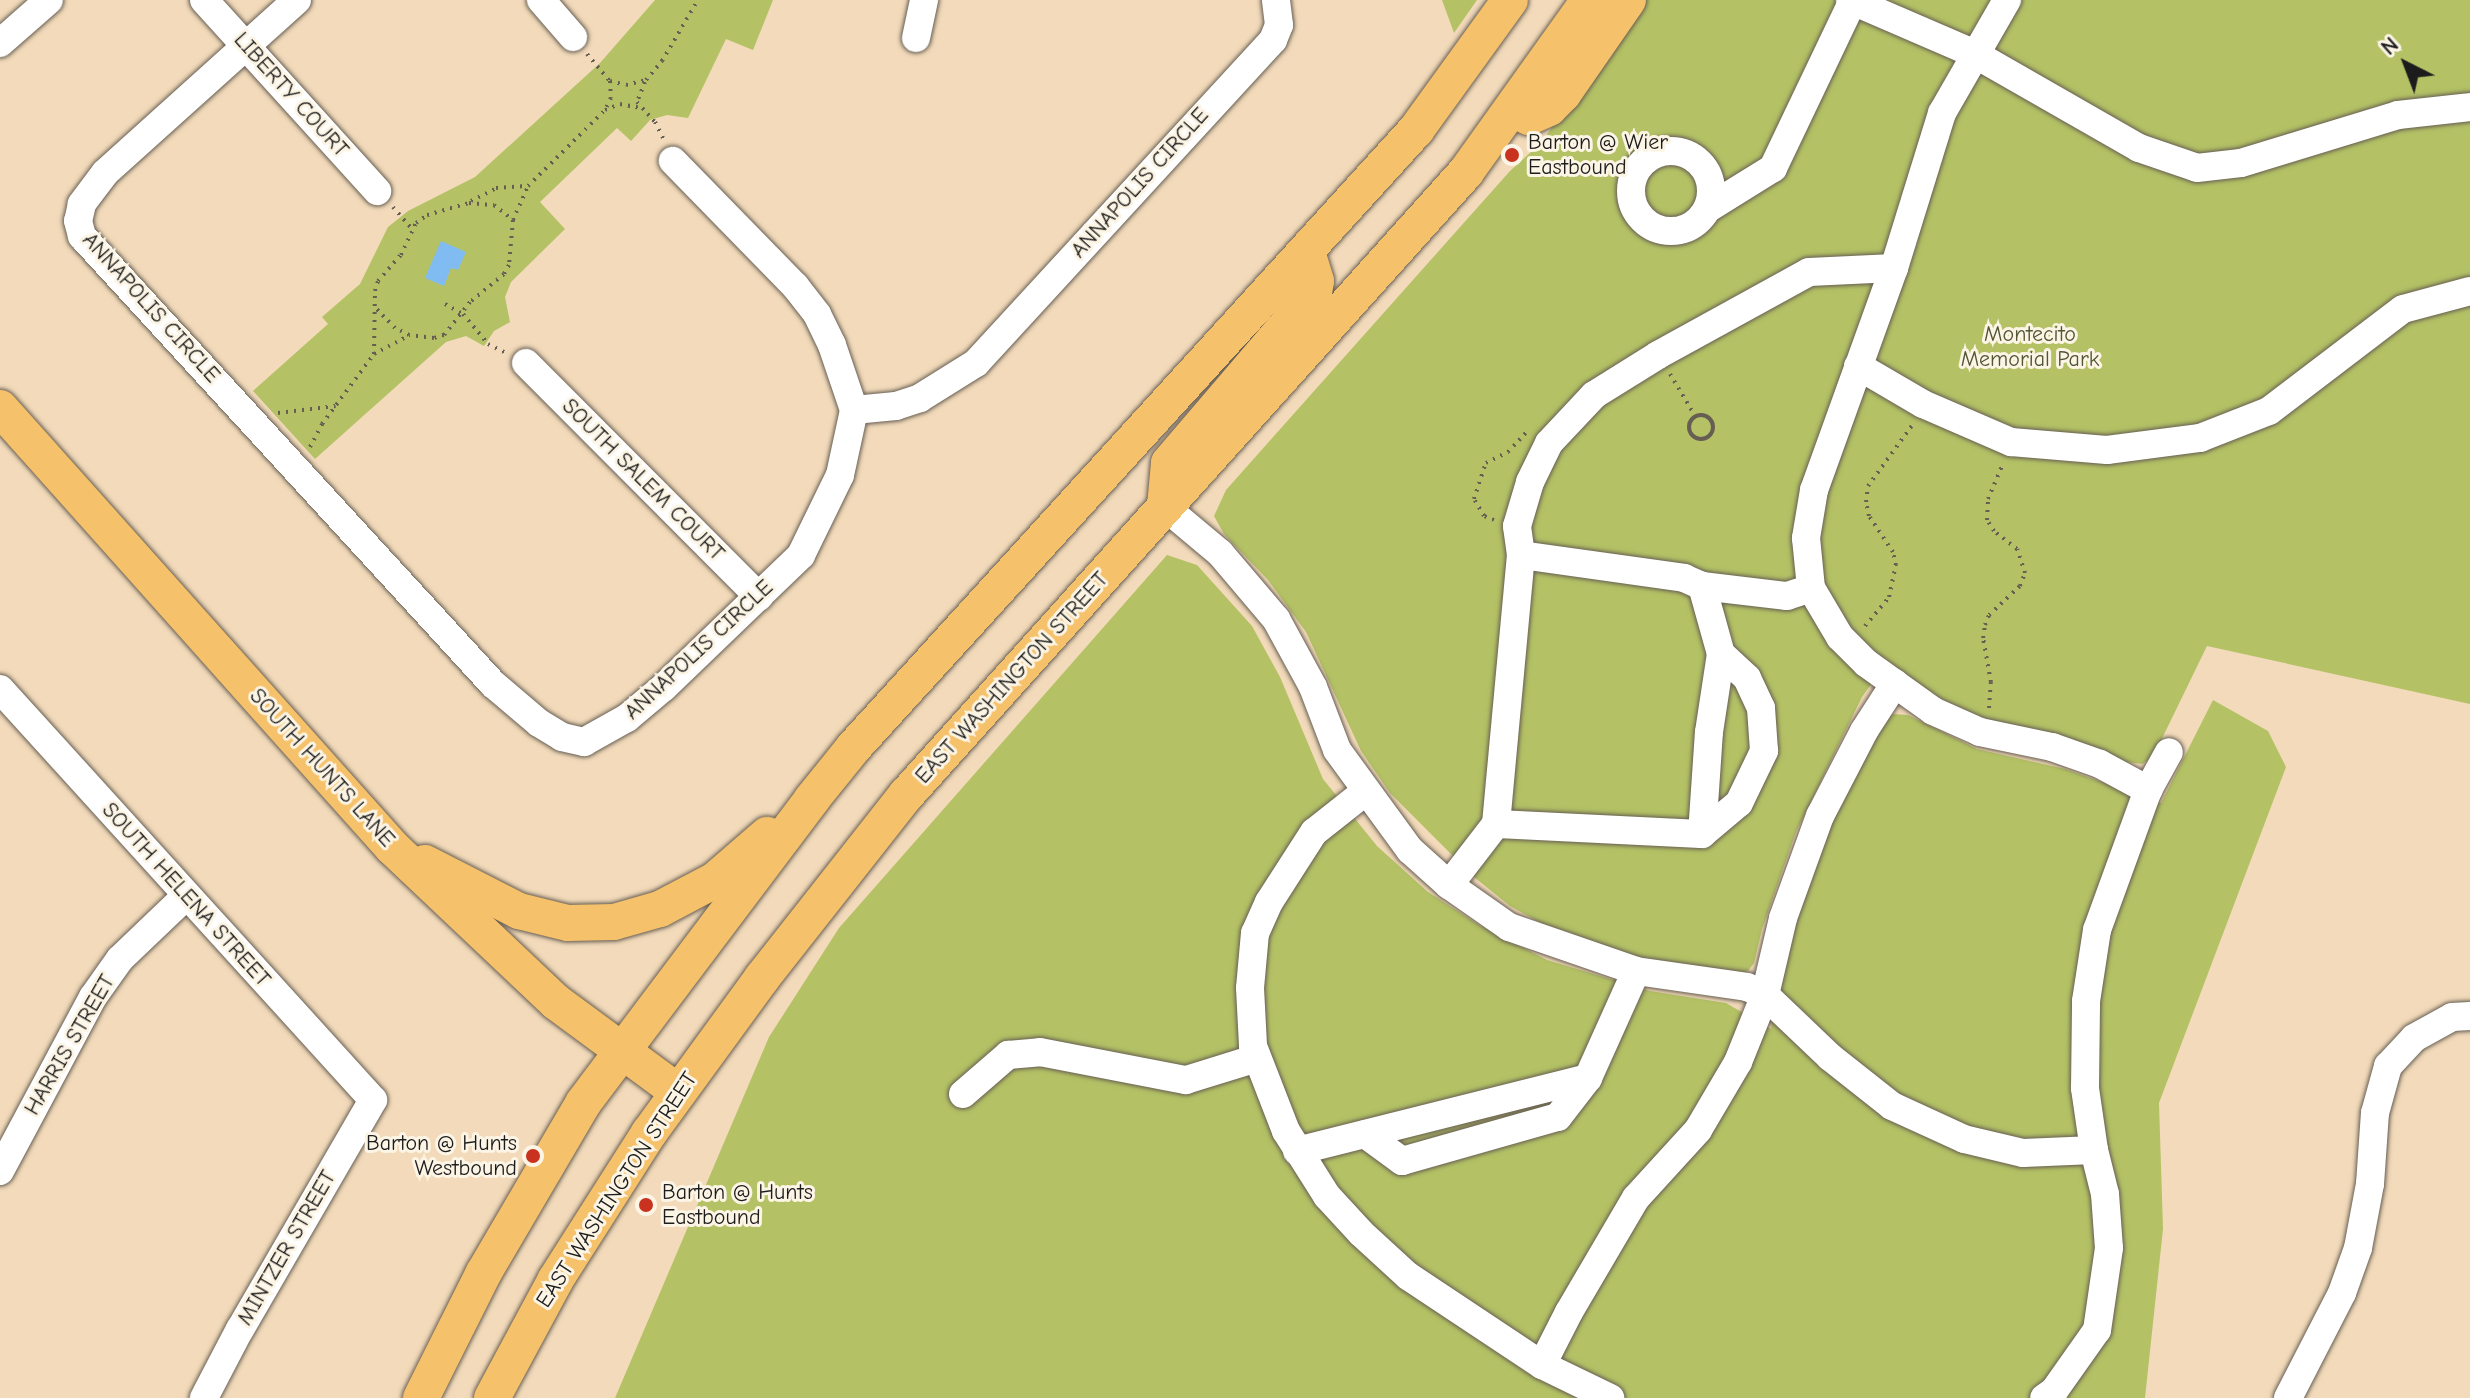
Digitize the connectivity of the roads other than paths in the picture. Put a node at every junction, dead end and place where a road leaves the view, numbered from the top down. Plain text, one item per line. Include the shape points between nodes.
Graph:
1 (49, 0) edge
2 (204, 0) edge
3 (297, 0) edge
4 (541, 0) edge
5 (924, 0) edge
6 (1276, 0) edge
7 (1510, 0) edge
8 (1589, 0) edge
9 (1628, 0) edge
10 (1852, 0) edge
11 (2007, 0) edge
12 (573, 37) road end
13 (916, 38) dead end
14 (0, 43) edge
15 (246, 46) junction
16 (1973, 53) junction
17 (2470, 107) edge
18 (1513, 109) junction
19 (673, 161) road end
20 (377, 191) dead end
21 (1707, 209) dead end
22 (1307, 252) junction
23 (1894, 268) junction
24 (2470, 291) edge
25 (526, 363) road end
26 (1858, 366) junction
27 (0, 408) edge
28 (854, 410) junction
29 (1165, 507) junction
30 (1521, 555) junction
31 (1702, 586) junction
32 (1811, 588) junction
33 (759, 597) junction
34 (1721, 654) junction
35 (1895, 683) junction
36 (0, 689) edge
37 (2169, 752) dead end
38 (2148, 790) junction
39 (1366, 791) junction
40 (812, 799) junction
41 (1496, 824) junction
42 (1702, 834) junction
43 (392, 847) junction
44 (1449, 885) junction
45 (186, 896) junction
46 (1636, 971) junction
47 (1765, 995) junction
48 (2470, 1016) edge
49 (620, 1052) junction
50 (1257, 1058) junction
51 (678, 1092) junction
52 (963, 1094) dead end
53 (373, 1100) joint
54 (2094, 1150) junction
55 (1297, 1151) junction
56 (0, 1171) edge
57 (1542, 1365) junction
58 (204, 1398) edge
59 (421, 1398) edge
60 (492, 1398) edge
61 (1610, 1398) edge
62 (2044, 1398) edge
63 (2288, 1398) edge

1 - 14 street
2 - 15 street, LIBERTY COURT
3 - 15 street, ANNAPOLIS CIRCLE
4 - 12 street
5 - 13 street
6 - 28 street, ANNAPOLIS CIRCLE via 1279,25 1273,40 976,363 920,398
7 - 22 main road via 1416,130
8 - 18 main road, EAST WASHINGTON STREET
9 - 18 main road via 1549,108 1529,117
10 - 16 street
10 - 21 street via 1773,168
11 - 16 street
15 - 20 street, LIBERTY COURT
15 - 33 street, ANNAPOLIS CIRCLE via 105,173 82,204 82,236 493,684 562,737 584,742 627,718
16 - 17 street via 2139,148 2197,168 2241,163 2398,115
16 - 23 street via 1942,113
18 - 29 main road, EAST WASHINGTON STREET via 1466,172
19 - 28 street via 817,314
22 - 29 main road via 1314,293 1169,463
22 - 40 main road
23 - 26 street
23 - 30 street via 1809,272 1594,395 1549,443 1530,482 1517,526
24 - 26 street via 2403,309 2269,411 2200,438 2107,450 2011,442 1923,404
25 - 33 street, SOUTH SALEM COURT
26 - 32 street via 1814,490 1806,538
27 - 43 main road, SOUTH HUNTS LANE
28 - 33 street, ANNAPOLIS CIRCLE via 840,475 823,515 801,555
29 - 39 street via 1220,553 1276,619 1313,687 1337,750
29 - 51 main road, EAST WASHINGTON STREET via 907,794
30 - 31 street via 1684,578
30 - 41 street
31 - 32 street via 1787,596
31 - 34 street
32 - 35 street via 1840,637
34 - 42 street
34 - 42 street via 1747,678 1761,708 1764,751 1739,803
35 - 38 street via 1933,711 1980,732 2052,747 2100,764
35 - 47 street via 1820,816 1783,918
36 - 45 street, SOUTH HELENA STREET
37 - 38 street
38 - 54 street via 2097,930 2086,1001 2085,1088
39 - 44 street via 1410,850
39 - 50 street via 1314,832 1255,933 1250,988
40 - 43 main road via 715,880 660,909 614,922 568,923 519,911
40 - 49 main road
41 - 42 street
41 - 44 street
43 - 49 main road, SOUTH HUNTS LANE via 556,1002
44 - 46 street via 1509,927
45 - 53 street, SOUTH HELENA STREET
45 - 56 street, HARRIS STREET via 120,959 93,997
46 - 47 street via 1747,987
46 - 55 street via 1588,1078
47 - 54 street via 1892,1106 1964,1139 2023,1153
47 - 57 street via 1738,1062 1698,1130 1636,1198
48 - 63 street via 2452,1017 2414,1038 2388,1066 2375,1113 2358,1248 2342,1293
49 - 51 main road, SOUTH HUNTS LANE
49 - 59 main road via 584,1102 483,1274
50 - 52 street via 1186,1080 1040,1052 1008,1055
50 - 55 street
51 - 60 main road, EAST WASHINGTON STREET via 556,1279
53 - 58 street, MINTZER STREET
54 - 62 street via 2105,1194 2109,1248 2097,1330
55 - 57 street via 1327,1196 1408,1276
57 - 61 street

